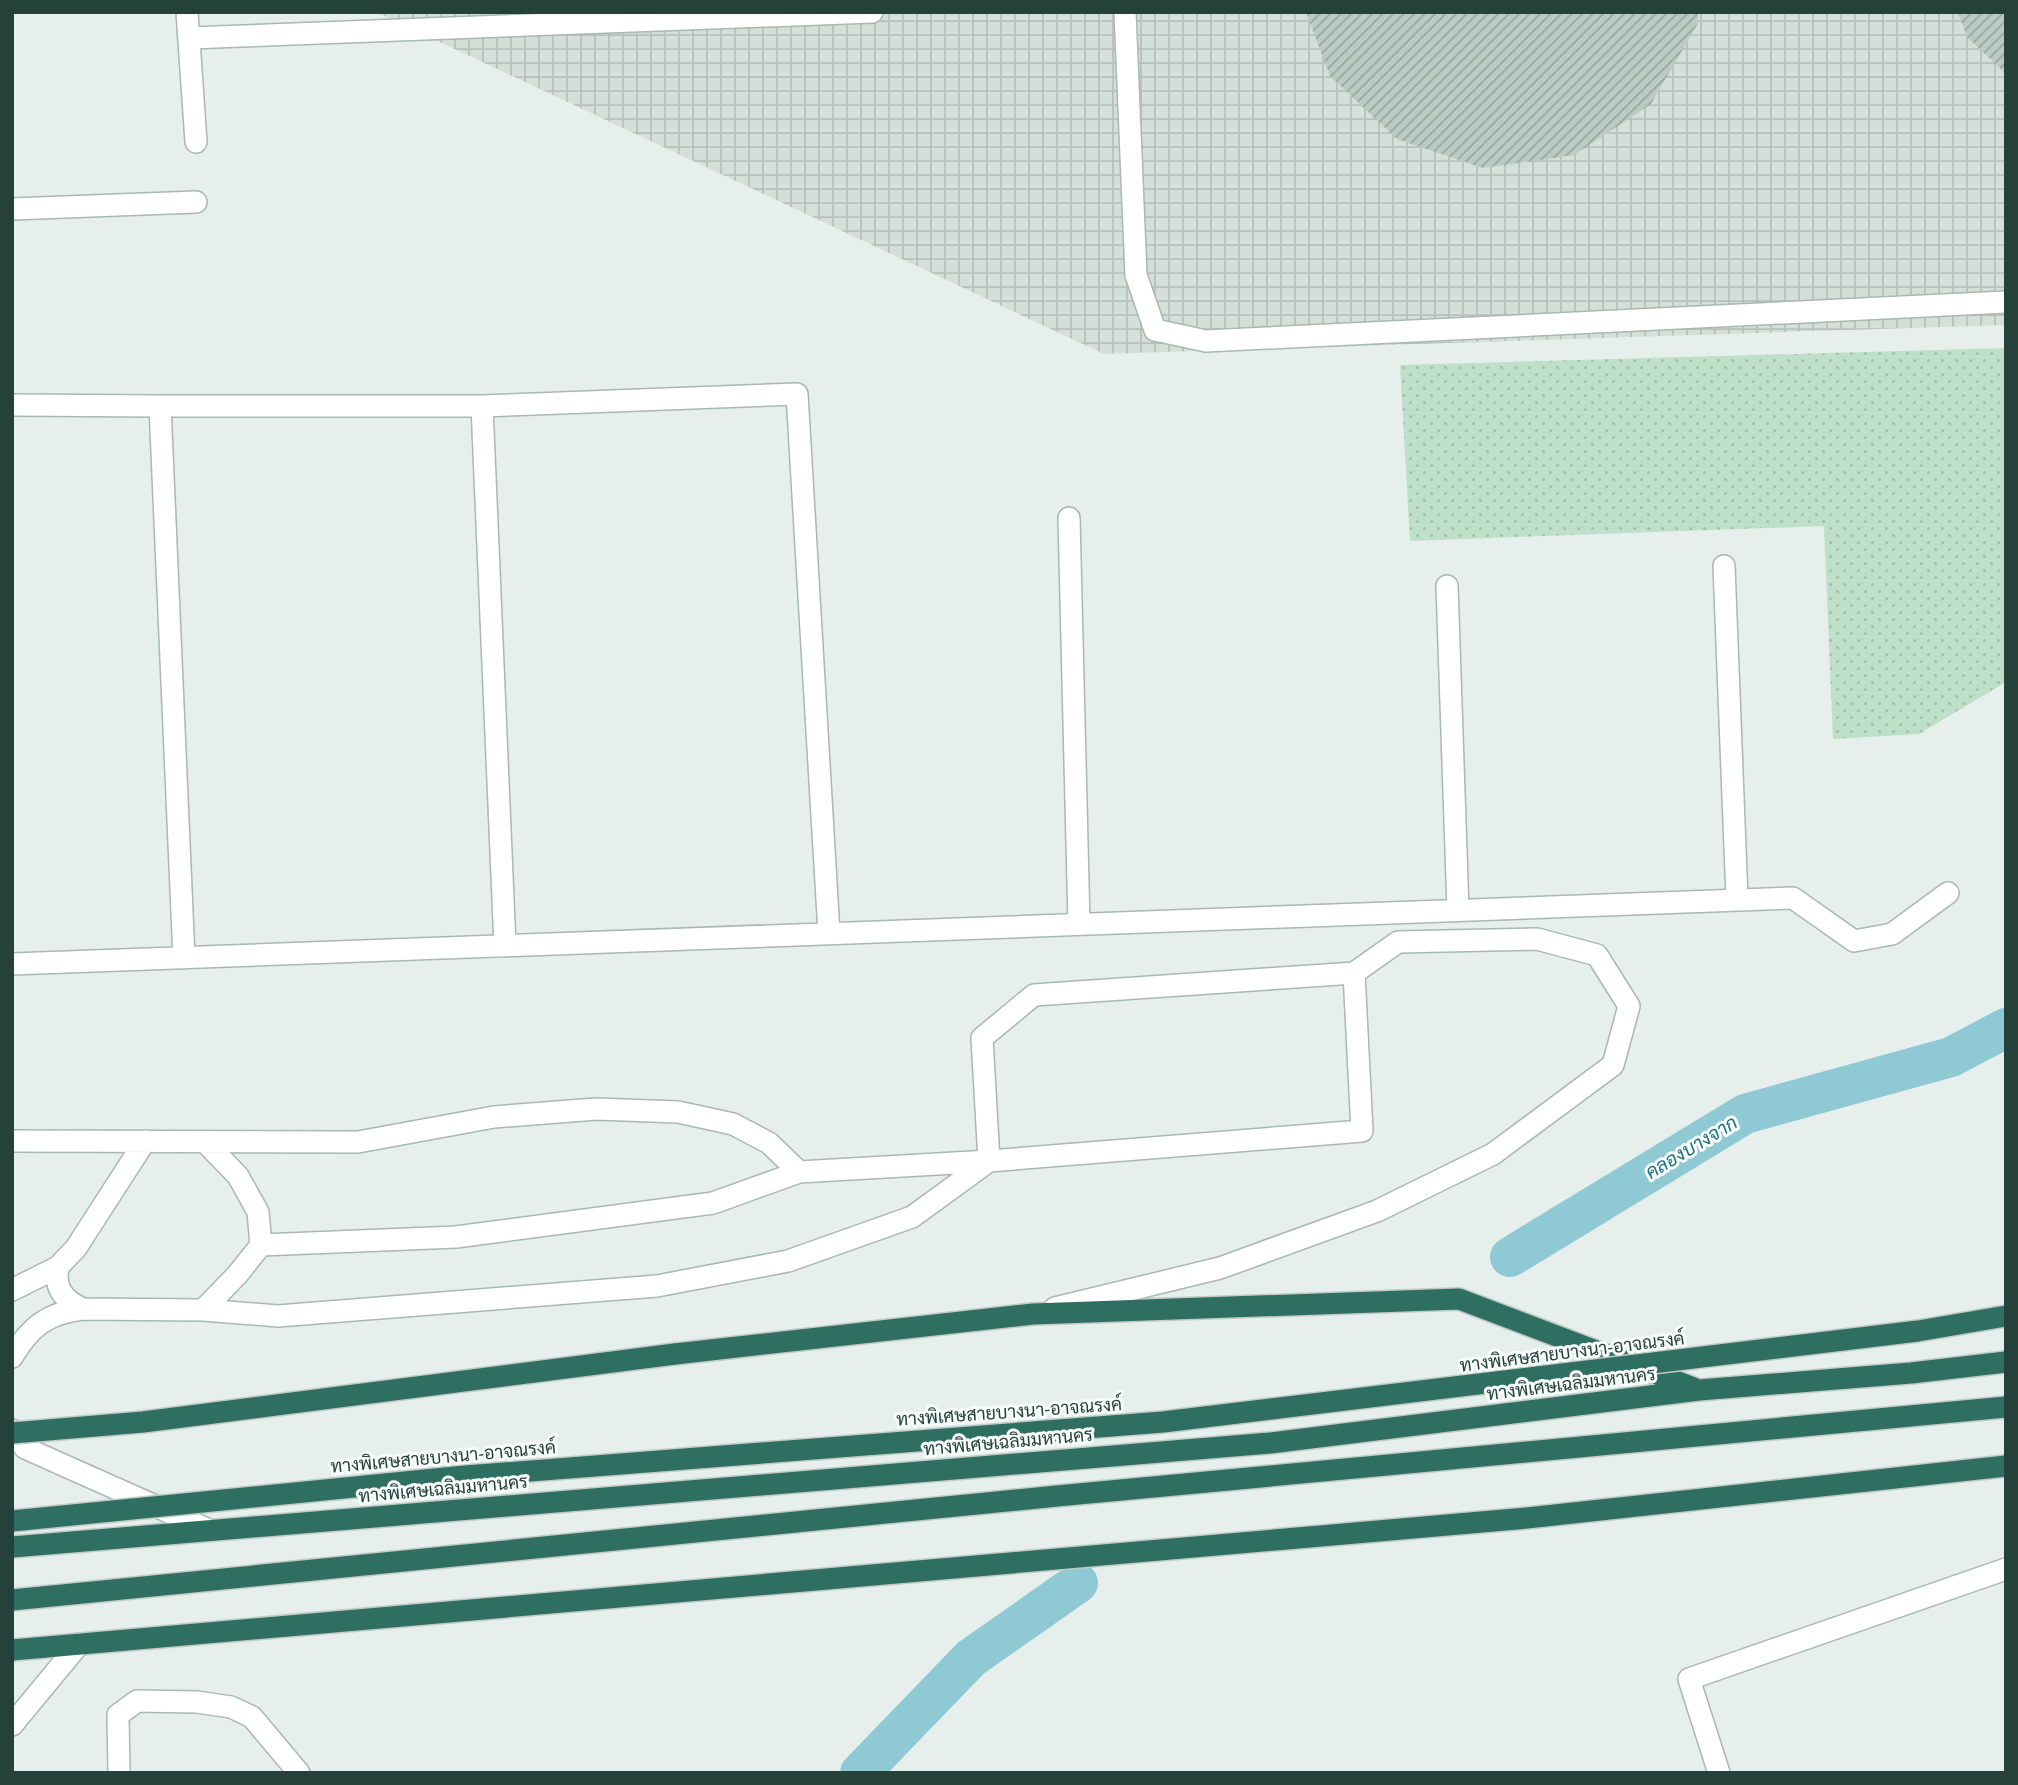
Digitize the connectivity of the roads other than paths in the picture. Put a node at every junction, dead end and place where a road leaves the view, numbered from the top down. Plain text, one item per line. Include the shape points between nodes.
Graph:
1 (187, 12) edge
2 (872, 12) edge
3 (1125, 12) edge
4 (189, 38) junction
5 (196, 142) dead end
6 (196, 202) dead end
7 (12, 209) edge
8 (2006, 302) edge
9 (12, 405) edge
10 (482, 405) junction
11 (160, 406) junction
12 (1069, 518) dead end
13 (1724, 566) dead end
14 (1447, 586) dead end
15 (1948, 893) dead end
16 (1737, 899) junction
17 (1458, 910) junction
18 (1079, 924) junction
19 (829, 933) junction
20 (505, 946) junction
21 (184, 958) junction
22 (12, 964) edge
23 (1354, 973) junction
24 (12, 1141) edge
25 (145, 1141) junction
26 (205, 1142) junction
27 (989, 1161) junction
28 (799, 1172) junction
29 (261, 1245) junction
30 (58, 1267) junction
31 (12, 1290) edge
32 (83, 1309) junction
33 (203, 1310) junction
34 (1033, 1314) junction
35 (2006, 1316) edge
36 (12, 1357) edge
37 (2006, 1362) edge
38 (1699, 1390) junction
39 (2006, 1407) edge
40 (12, 1432) edge
41 (2006, 1466) edge
42 (12, 1521) edge
43 (209, 1530) junction
44 (12, 1546) edge
45 (2006, 1569) edge
46 (12, 1600) edge
47 (79, 1644) junction
48 (12, 1650) edge
49 (12, 1725) edge
50 (118, 1773) edge
51 (299, 1773) edge
52 (1719, 1773) edge

1 - 4 street
2 - 4 street
3 - 8 street via 1136,275 1155,330 1206,341
4 - 5 street
6 - 7 street
9 - 11 street
10 - 11 street
10 - 19 street via 796,394
10 - 20 street
11 - 21 street
12 - 18 street
13 - 16 street
14 - 17 street
15 - 16 street via 1892,934 1854,941 1793,898
16 - 17 street
17 - 18 street
18 - 19 street
19 - 20 street
20 - 21 street
21 - 22 street
23 - 27 street via 1034,995 982,1038
23 - 27 street via 1362,1131
23 - 34 street via 1398,942 1537,939 1597,955 1629,1006 1613,1065 1493,1154 1377,1211 1220,1268
24 - 25 street
25 - 26 street
25 - 30 street via 76,1248
26 - 28 street via 358,1143 494,1117 596,1109 678,1112 733,1124 769,1143
26 - 29 street via 238,1176 258,1212
27 - 28 street
27 - 33 street via 912,1217 788,1261 670,1284 278,1316
28 - 29 street via 713,1203 456,1237
29 - 33 street
30 - 31 street
30 - 32 street via 55,1281 60,1291
32 - 33 street
32 - 36 street via 49,1317 25,1336
34 - 38 highway via 1459,1299
34 - 40 highway, bridge via 157,1420
35 - 42 highway, ทางพิเศษสายบางนา-อาจณรงค์, bridge via 1918,1331 1163,1422 465,1476
37 - 38 highway, ทางพิเศษเฉลิมมหานคร
38 - 43 highway, ทางพิเศษเฉลิมมหานคร via 1270,1443
39 - 46 highway
40 - 43 street via 25,1448
41 - 47 highway via 1527,1518
43 - 44 highway, ทางพิเศษเฉลิมมหานคร
45 - 52 street via 1689,1679
47 - 48 highway
47 - 49 street
50 - 51 street via 118,1715 137,1702 197,1702 231,1707 252,1717

